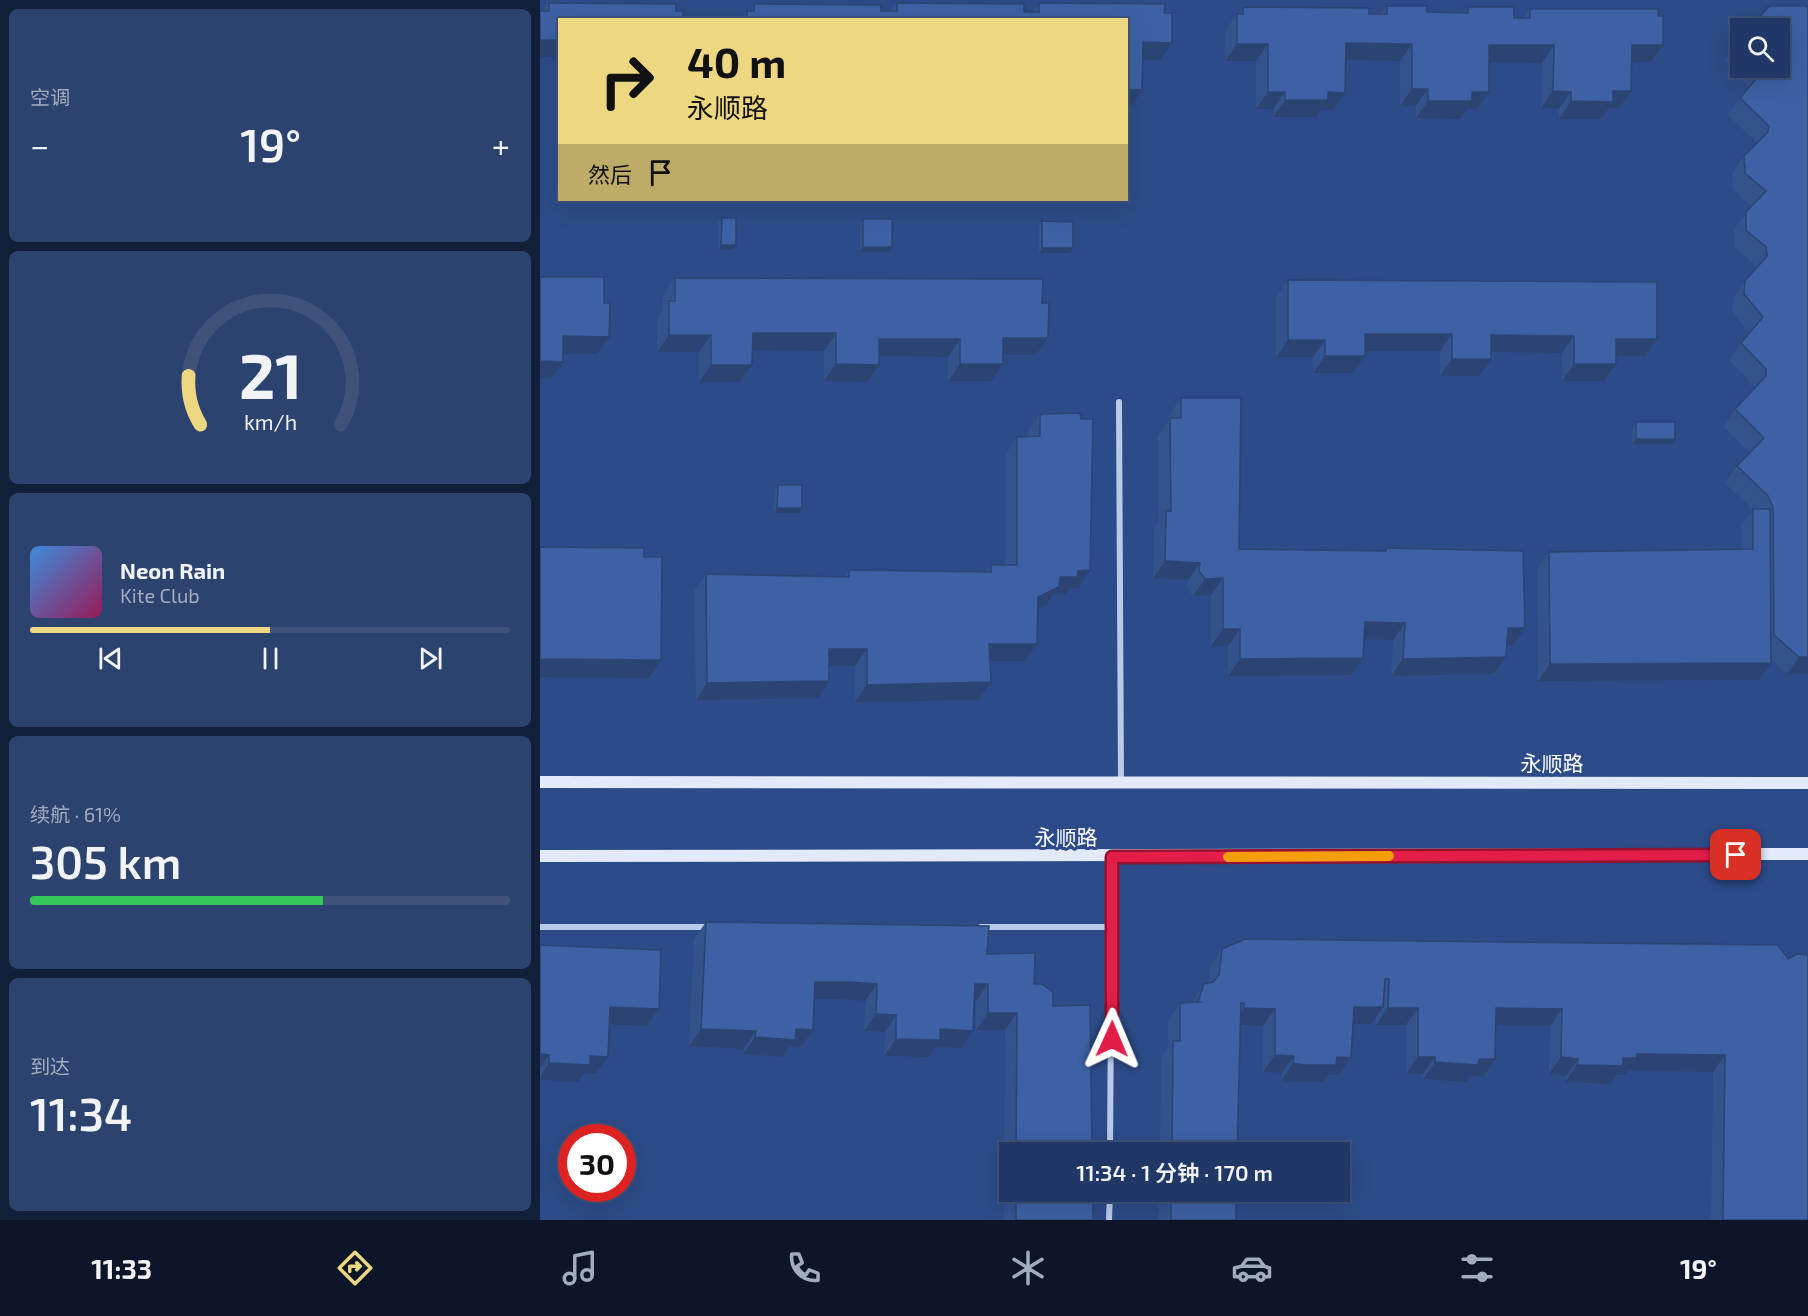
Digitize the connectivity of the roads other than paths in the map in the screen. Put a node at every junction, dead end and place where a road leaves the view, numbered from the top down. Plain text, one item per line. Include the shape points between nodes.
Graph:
1 (1119, 402) dead end
2 (540, 782) edge
3 (1808, 783) edge
4 (1121, 784) junction
5 (1808, 854) edge
6 (540, 856) edge
7 (1112, 857) junction
8 (540, 927) edge
9 (719, 927) edge
10 (970, 927) edge
11 (1113, 927) junction
12 (1110, 1142) edge
13 (1110, 1202) edge
14 (1109, 1220) edge

1 - 4 street
2 - 4 main road, 永顺路
3 - 4 main road, 永顺路
5 - 7 main road, 永顺路
6 - 7 main road, 永顺路
7 - 11 street
8 - 9 street
10 - 11 street
11 - 12 street
13 - 14 street

